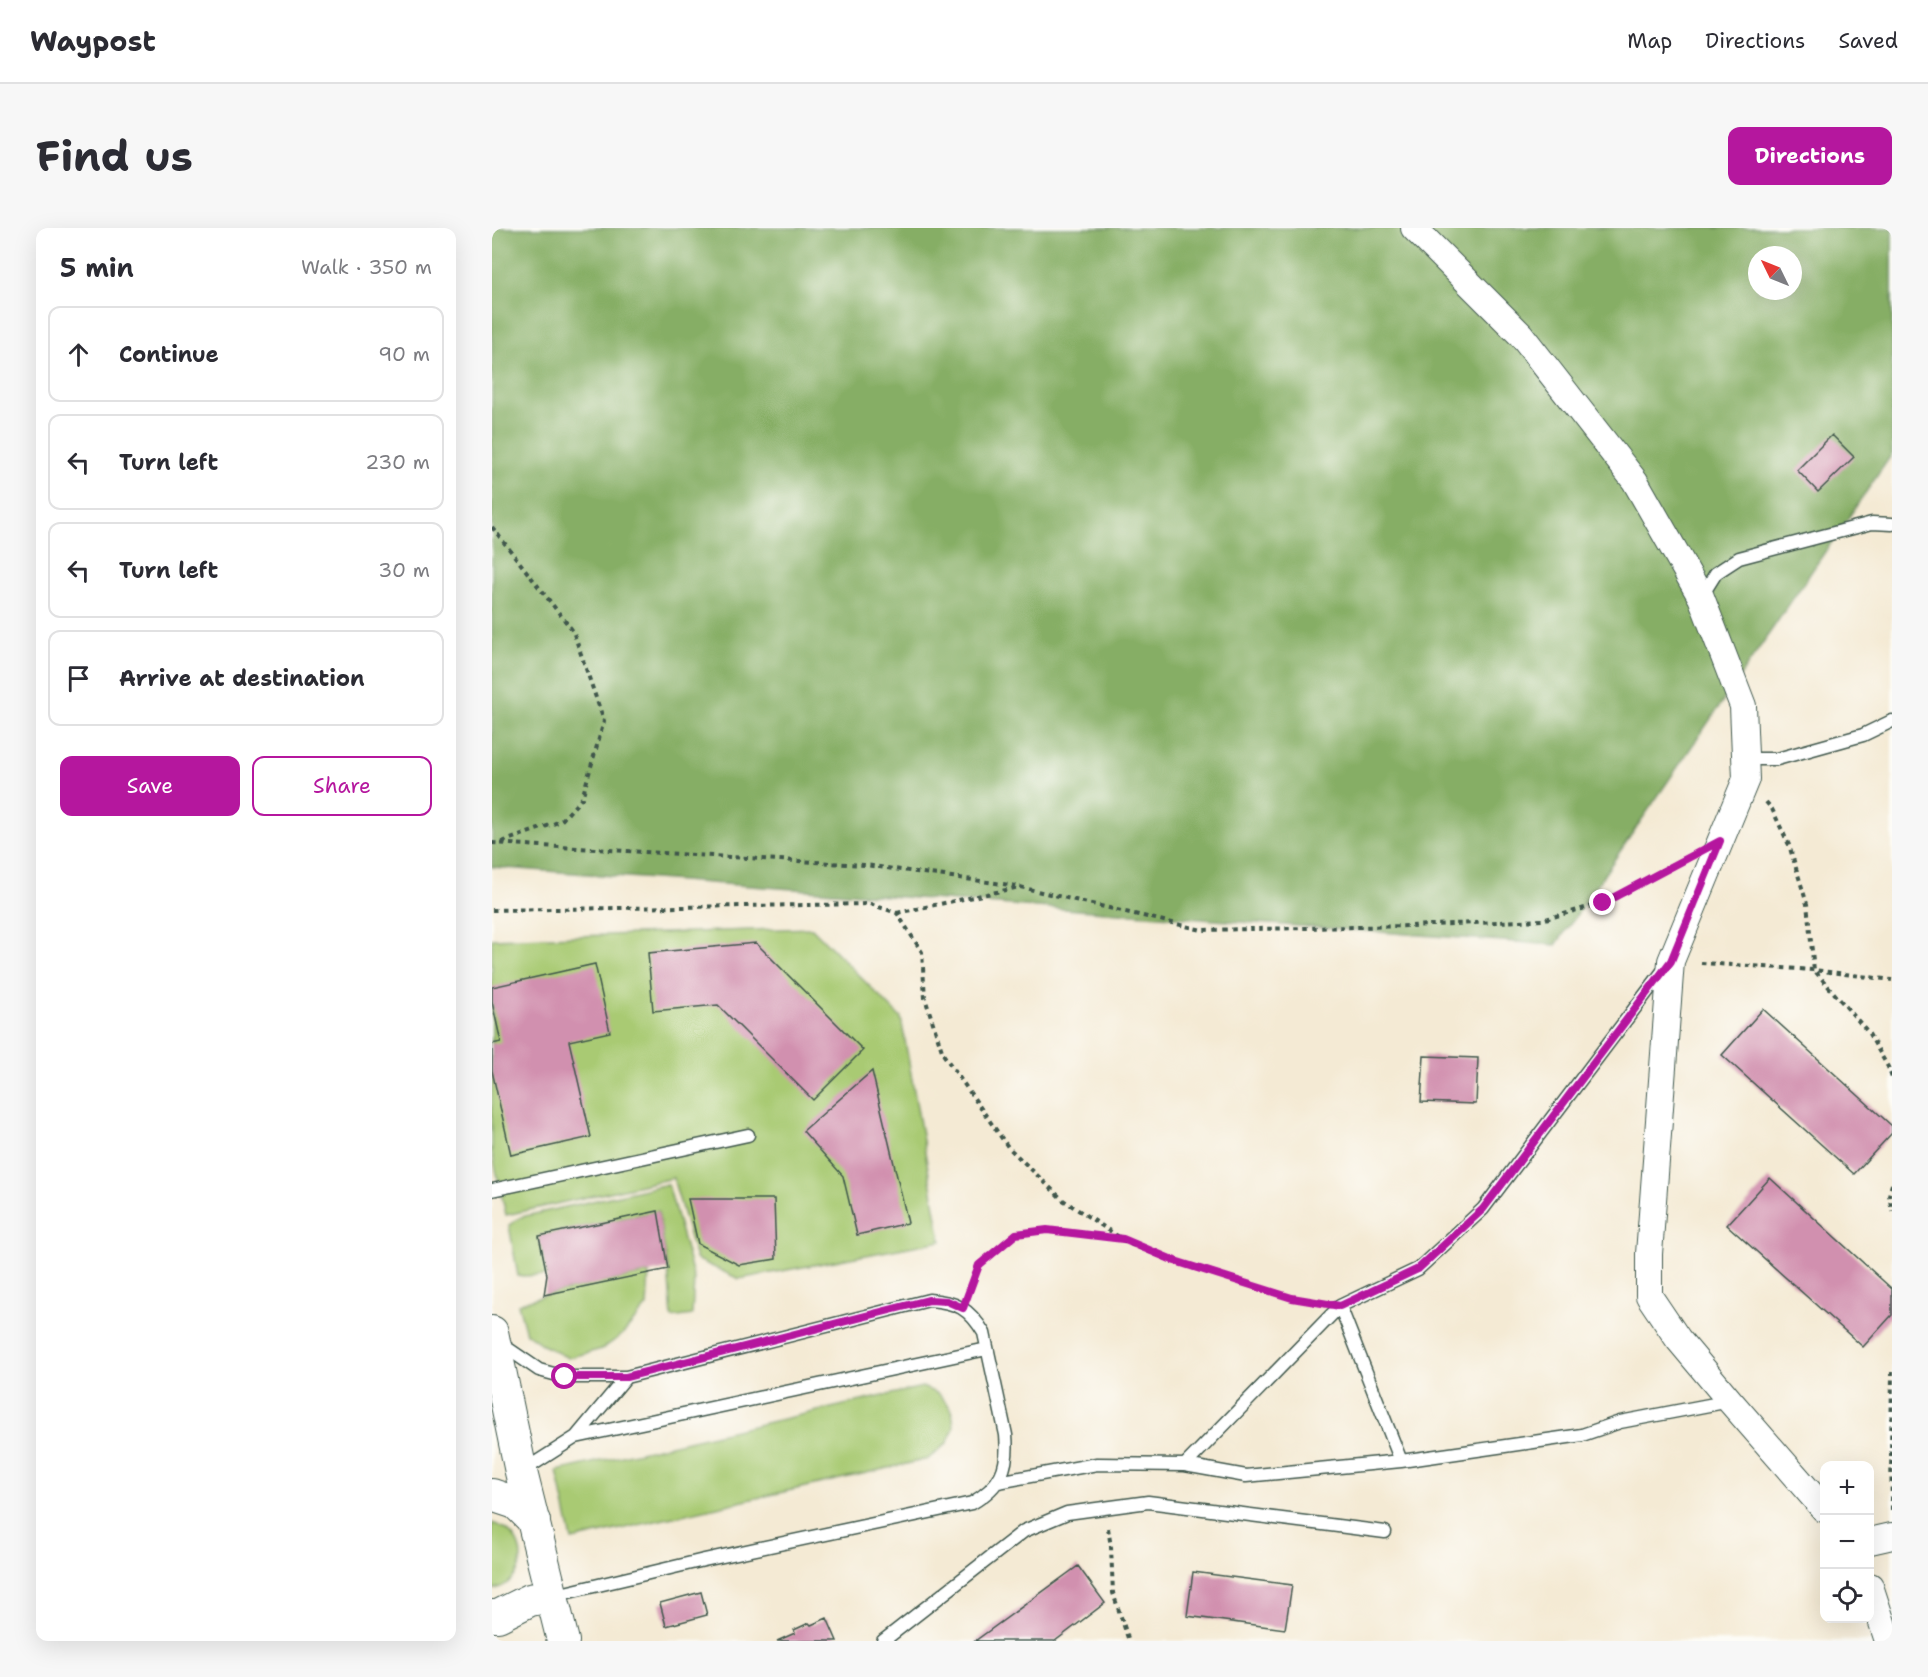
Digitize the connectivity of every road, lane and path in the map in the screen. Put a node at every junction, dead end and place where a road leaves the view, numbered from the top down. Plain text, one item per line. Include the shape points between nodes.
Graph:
1 (1414, 228) edge
2 (1892, 525) edge
3 (492, 527) edge
4 (1701, 597) junction
5 (1892, 720) edge
6 (1746, 769) junction
7 (1720, 841) junction
8 (494, 843) edge
9 (1020, 887) junction
10 (492, 910) edge
11 (897, 913) junction
12 (1671, 961) junction
13 (1814, 970) junction
14 (1892, 980) edge
15 (1892, 1059) edge
16 (1888, 1067) junction
17 (1892, 1078) edge
18 (748, 1136) dead end
19 (1892, 1184) edge
20 (492, 1190) edge
21 (1892, 1211) edge
22 (1123, 1239) junction
23 (1340, 1306) junction
24 (963, 1308) junction
25 (493, 1335) edge
26 (987, 1349) junction
27 (1892, 1372) edge
28 (626, 1377) junction
29 (1730, 1401) junction
30 (576, 1437) junction
31 (1401, 1461) junction
32 (1185, 1465) junction
33 (521, 1472) junction
34 (998, 1482) junction
35 (492, 1483) edge
36 (492, 1495) edge
37 (1820, 1504) edge
38 (1104, 1508) junction
39 (1892, 1511) edge
40 (534, 1521) junction
41 (1385, 1532) dead end
42 (1892, 1536) edge
43 (1874, 1540) edge
44 (551, 1596) junction
45 (1874, 1600) edge
46 (492, 1616) edge
47 (563, 1641) edge
48 (883, 1641) edge
49 (1129, 1641) edge
50 (1888, 1641) edge

1 - 4 street via 1521,335 1635,481
2 - 4 lane via 1872,523 1739,558 1716,573
3 - 8 path via 573,631 604,722 582,798 561,821
4 - 6 street via 1743,706
5 - 6 lane via 1863,735
6 - 7 street
6 - 13 path via 1789,845 1807,904
7 - 9 path via 1603,903 1542,920 1202,930
7 - 12 street
8 - 9 path via 865,865
9 - 11 path
10 - 11 path via 870,904
11 - 22 path via 922,952 925,998 943,1054 1008,1147 1063,1200
12 - 13 path
12 - 23 lane via 1483,1209 1418,1269
12 - 29 street via 1649,1296 1678,1339
13 - 14 path
13 - 16 path via 1868,1032
15 - 16 path
16 - 17 path
18 - 20 lane
19 - 21 path
22 - 23 path via 1175,1261 1292,1298
22 - 24 path via 1047,1230 1016,1234 979,1265
23 - 31 lane
23 - 32 lane
24 - 26 lane via 984,1333
24 - 28 lane via 947,1301 929,1300
25 - 28 lane via 539,1370 565,1377
25 - 33 street
26 - 30 lane
26 - 34 lane via 1008,1451
27 - 39 path
28 - 30 lane
29 - 31 lane via 1620,1422 1582,1435
29 - 37 street
30 - 33 lane
31 - 32 lane via 1246,1476
32 - 34 lane via 1097,1464
33 - 35 street
33 - 40 street
34 - 44 lane via 987,1494 965,1505
36 - 40 street via 516,1503
38 - 41 lane via 1148,1502
38 - 48 lane via 1067,1513 1024,1531
38 - 49 path via 1113,1593
40 - 44 street
42 - 43 street
44 - 46 street
44 - 47 street
45 - 50 street

